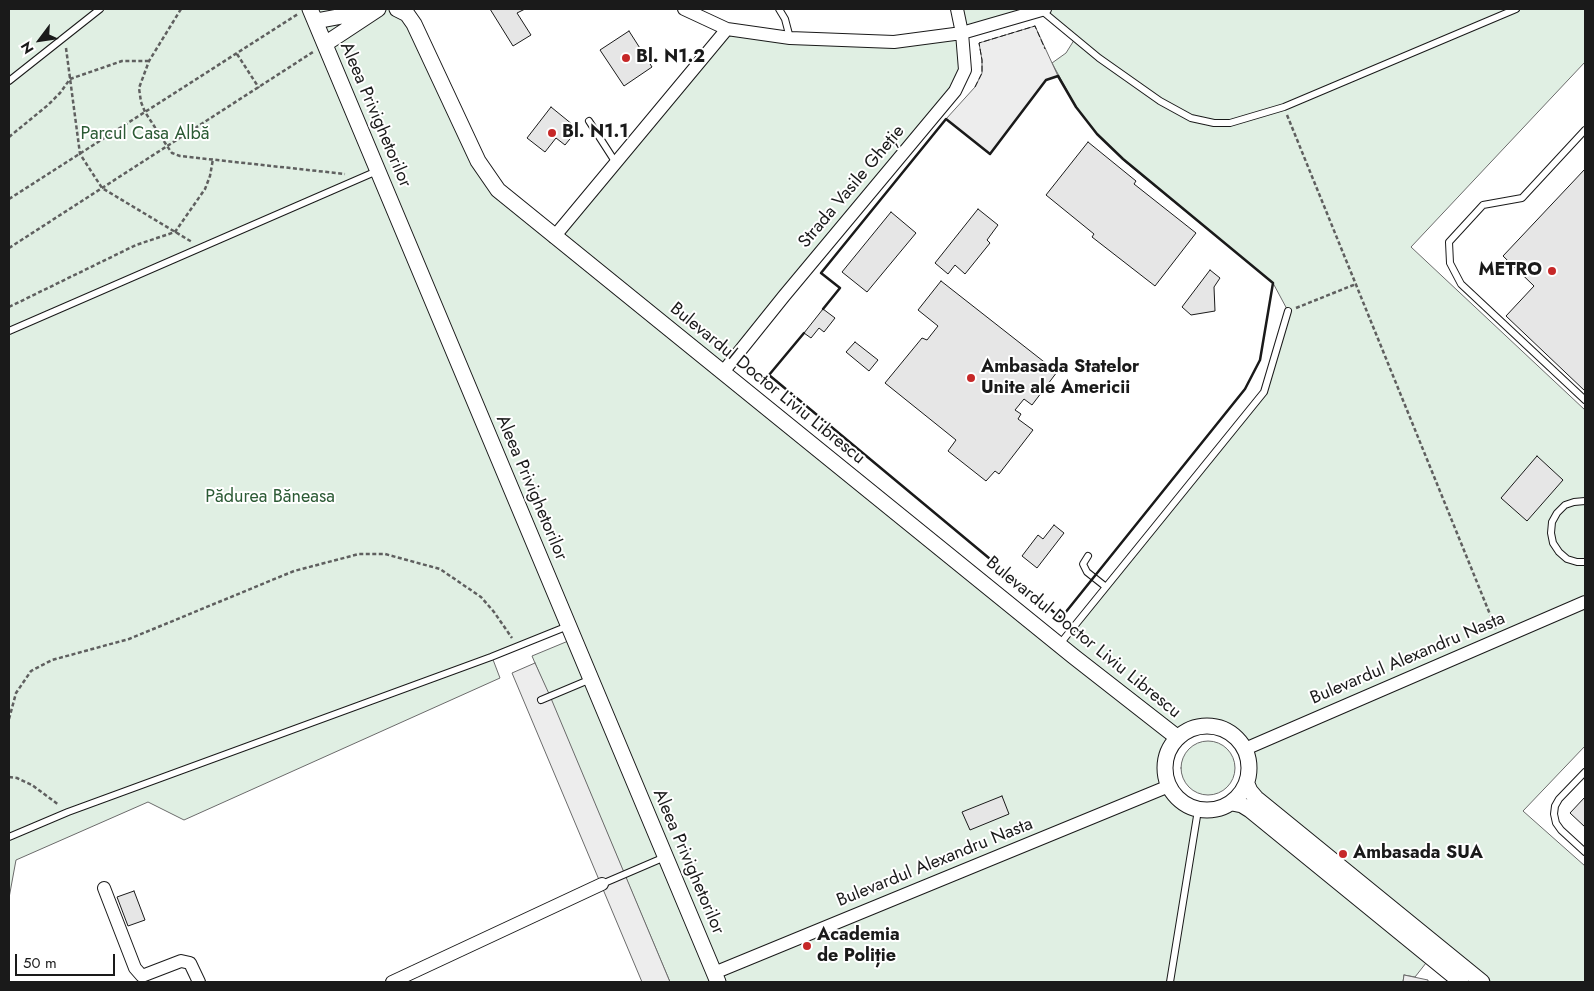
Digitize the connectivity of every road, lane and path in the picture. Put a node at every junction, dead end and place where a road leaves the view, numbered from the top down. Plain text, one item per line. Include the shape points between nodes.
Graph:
1 (100, 9) edge
2 (181, 9) edge
3 (378, 9) edge
4 (397, 9) edge
5 (684, 9) edge
6 (779, 9) edge
7 (958, 9) edge
8 (1516, 9) edge
9 (1043, 10) edge
10 (308, 15) edge
11 (727, 29) junction
12 (962, 33) junction
13 (65, 37) junction
14 (790, 38) junction
15 (325, 44) junction
16 (237, 54) junction
17 (149, 61) junction
18 (70, 79) junction
19 (9, 81) edge
20 (258, 88) junction
21 (1284, 107) junction
22 (145, 112) junction
23 (589, 121) dead end
24 (1585, 130) edge
25 (9, 137) edge
26 (167, 146) junction
27 (80, 154) junction
28 (213, 159) junction
29 (616, 163) junction
30 (378, 170) junction
31 (363, 176) junction
32 (102, 188) junction
33 (9, 199) edge
34 (175, 232) junction
35 (554, 237) junction
36 (202, 247) junction
37 (9, 248) edge
38 (1356, 284) junction
39 (9, 307) edge
40 (1288, 311) joint
41 (9, 331) edge
42 (722, 372) junction
43 (1585, 400) edge
44 (1585, 501) edge
45 (1088, 556) dead end
46 (1585, 562) edge
47 (1106, 588) junction
48 (1585, 602) edge
49 (568, 626) junction
50 (1500, 638) junction
51 (1059, 645) junction
52 (517, 646) junction
53 (590, 679) junction
54 (541, 700) dead end
55 (9, 719) edge
56 (1178, 738) junction
57 (1245, 749) junction
58 (1585, 772) edge
59 (9, 777) edge
60 (1247, 784) junction
61 (1168, 786) junction
62 (1232, 803) junction
63 (1198, 810) junction
64 (68, 812) junction
65 (9, 837) edge
66 (1585, 852) edge
67 (665, 857) junction
68 (602, 884) joint
69 (104, 888) dead end
70 (716, 978) edge
71 (199, 982) edge
72 (392, 982) edge
73 (1170, 982) edge
74 (1461, 982) edge
75 (1482, 982) edge

1 - 13 lane
2 - 17 path
3 - 10 street
3 - 15 street
4 - 35 street, Bulevardul Doctor Liviu Librescu via 407,14 414,24 487,176 498,190
5 - 11 street
6 - 14 lane
7 - 12 street, Strada Vasile Gheție
8 - 21 lane
9 - 12 street
9 - 21 lane via 1099,58 1160,101 1191,118 1214,123 1230,122
10 - 15 street, Aleea Privighetorilor
10 - 16 path
11 - 14 street
11 - 29 street
12 - 14 street via 894,42
12 - 42 street, Strada Vasile Gheție via 965,70 955,91
13 - 18 path
13 - 19 lane
15 - 20 path
15 - 30 street, Aleea Privighetorilor
16 - 20 path
16 - 22 path
17 - 18 path via 122,61
17 - 22 path via 139,88
18 - 25 path via 48,105
18 - 27 path
20 - 26 path
21 - 38 path
22 - 26 path
22 - 27 path
23 - 29 lane
24 - 43 lane via 1522,198 1483,204 1449,242 1450,263 1461,284
26 - 28 path via 180,156
26 - 32 path
27 - 32 path
27 - 33 path
28 - 31 path
28 - 34 path via 205,189
29 - 35 street
30 - 31 lane
30 - 49 street, Aleea Privighetorilor
31 - 36 lane
32 - 34 path
32 - 37 path
34 - 36 path
34 - 39 path via 136,244
35 - 42 street, Bulevardul Doctor Liviu Librescu
36 - 41 lane
38 - 40 path
38 - 50 path
40 - 47 lane via 1264,392
42 - 51 street, Bulevardul Doctor Liviu Librescu
44 - 46 lane via 1574,502 1557,513 1551,532 1559,552 1567,559
45 - 47 lane via 1083,564 1087,572
47 - 51 lane
48 - 50 street, Bulevardul Alexandru Nasta
49 - 52 lane
49 - 53 street, Aleea Privighetorilor
50 - 57 street, Bulevardul Alexandru Nasta
51 - 56 street, Bulevardul Doctor Liviu Librescu
52 - 55 path via 481,597 440,569 385,554 359,554 294,571 129,639 52,660 31,671 16,693
52 - 64 lane
53 - 54 lane
53 - 67 street, Aleea Privighetorilor
56 - 57 street via 1188,730 1213,726 1235,736
56 - 61 street via 1167,755
57 - 60 street via 1249,763
58 - 66 lane via 1559,799 1554,814 1561,830
59 - 64 path via 32,785
60 - 62 street
60 - 75 street via 1256,798
61 - 63 street via 1183,803
61 - 70 street, Bulevardul Alexandru Nasta
62 - 63 street via 1219,809
62 - 74 street via 1256,814
63 - 73 lane
64 - 65 lane
67 - 68 lane
67 - 70 street, Aleea Privighetorilor
68 - 72 street
69 - 71 street via 135,968 142,976 181,961 190,963

